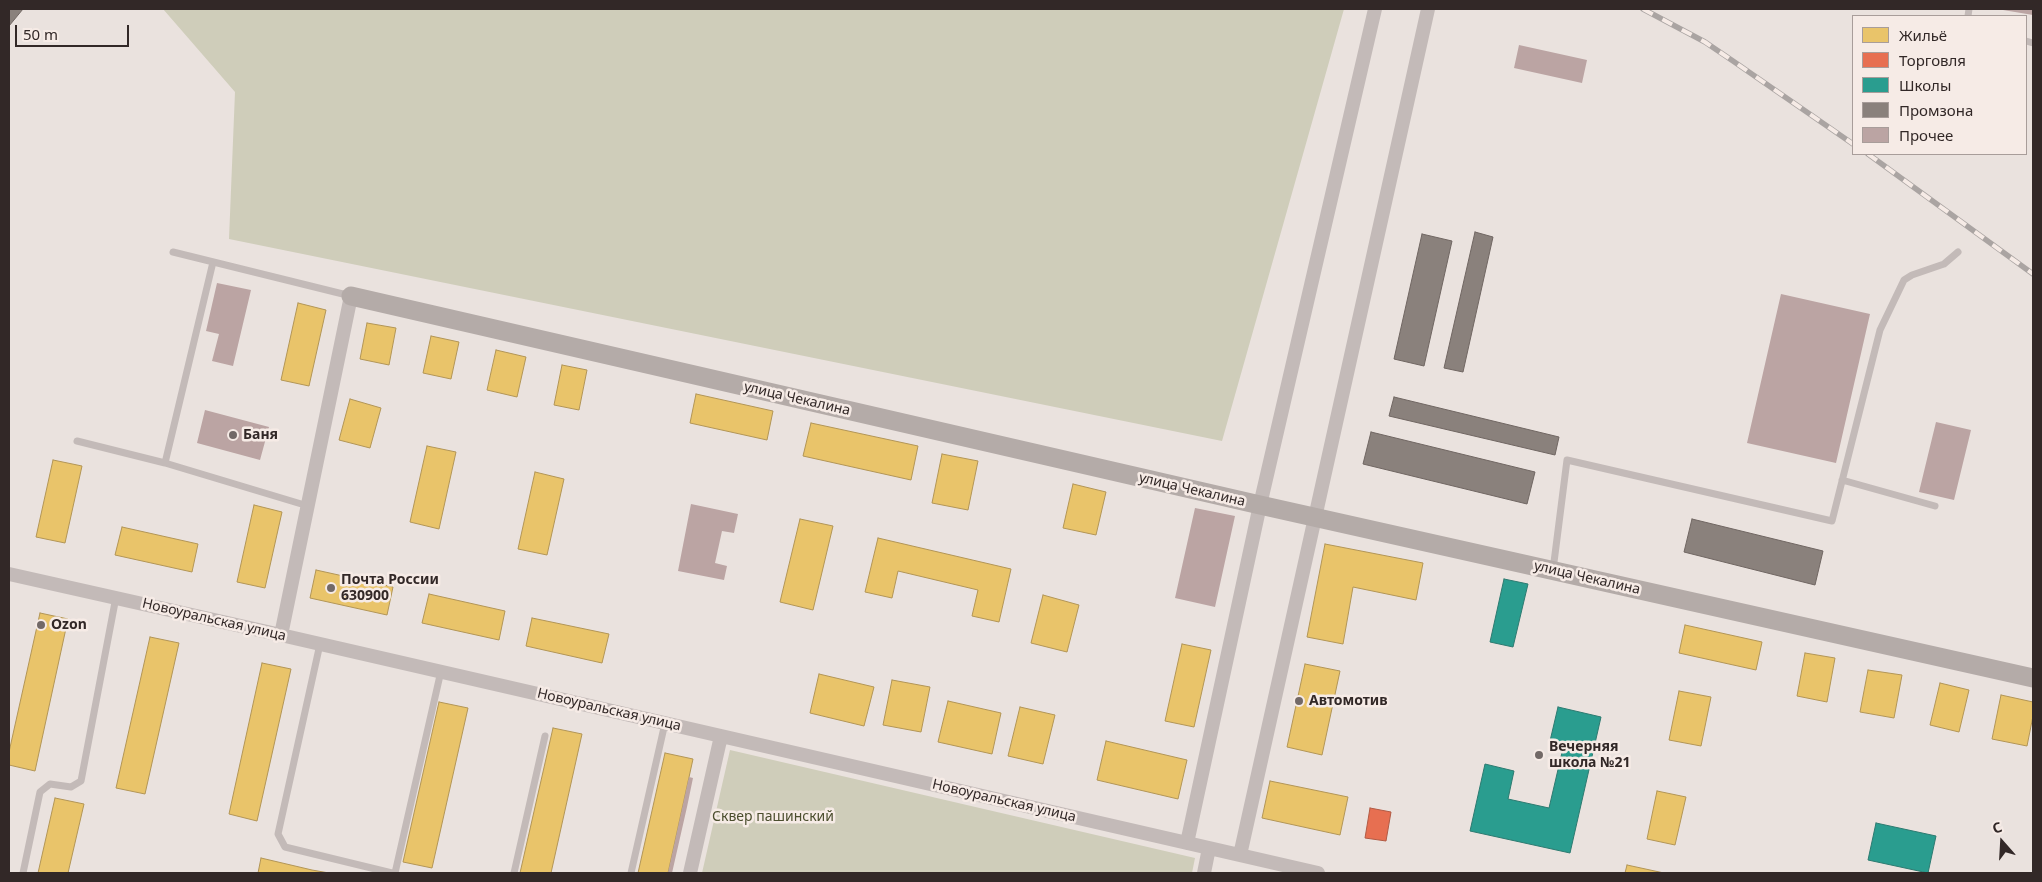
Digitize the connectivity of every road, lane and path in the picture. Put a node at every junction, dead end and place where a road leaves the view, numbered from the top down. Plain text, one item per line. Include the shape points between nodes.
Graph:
1 (1374, 9) edge
2 (1428, 9) edge
3 (173, 252) dead end
4 (1958, 252) dead end
5 (213, 262) junction
6 (351, 296) junction
7 (76, 441) dead end
8 (166, 463) junction
9 (1842, 480) junction
10 (1260, 505) junction
11 (308, 506) junction
12 (1935, 506) dead end
13 (1315, 518) junction
14 (1553, 571) junction
15 (10, 580) edge
16 (116, 598) junction
17 (281, 635) junction
18 (320, 644) junction
19 (441, 671) junction
20 (2033, 678) edge
21 (665, 723) junction
22 (545, 736) dead end
23 (721, 736) junction
24 (1187, 843) junction
25 (1209, 848) junction
26 (1240, 855) junction
27 (23, 873) edge
28 (394, 873) edge
29 (514, 873) edge
30 (631, 873) edge
31 (690, 873) edge
32 (1204, 873) edge
33 (1318, 873) edge

1 - 10 street
2 - 13 street
3 - 5 lane
4 - 9 lane via 1944,264 1904,280 1880,330
5 - 6 lane
5 - 8 lane
6 - 10 main road, улица Чекалина
6 - 11 street
7 - 8 lane
8 - 11 lane
9 - 12 lane
9 - 14 lane via 1832,521 1567,460
10 - 13 main road, улица Чекалина
10 - 24 street
11 - 17 street
13 - 14 main road, улица Чекалина
13 - 26 street
14 - 20 main road, улица Чекалина
15 - 16 street, Новоуральская улица
16 - 17 street, Новоуральская улица
16 - 27 lane via 81,781 71,787 50,784 40,792
17 - 18 street, Новоуральская улица
18 - 19 street, Новоуральская улица
18 - 28 lane via 278,834 285,847
19 - 21 street, Новоуральская улица
19 - 28 lane
21 - 23 street, Новоуральская улица
21 - 30 lane
22 - 29 lane
23 - 24 street, Новоуральская улица
23 - 31 street
24 - 25 street, Новоуральская улица
25 - 26 street, Новоуральская улица
25 - 32 street
26 - 33 street, Новоуральская улица

